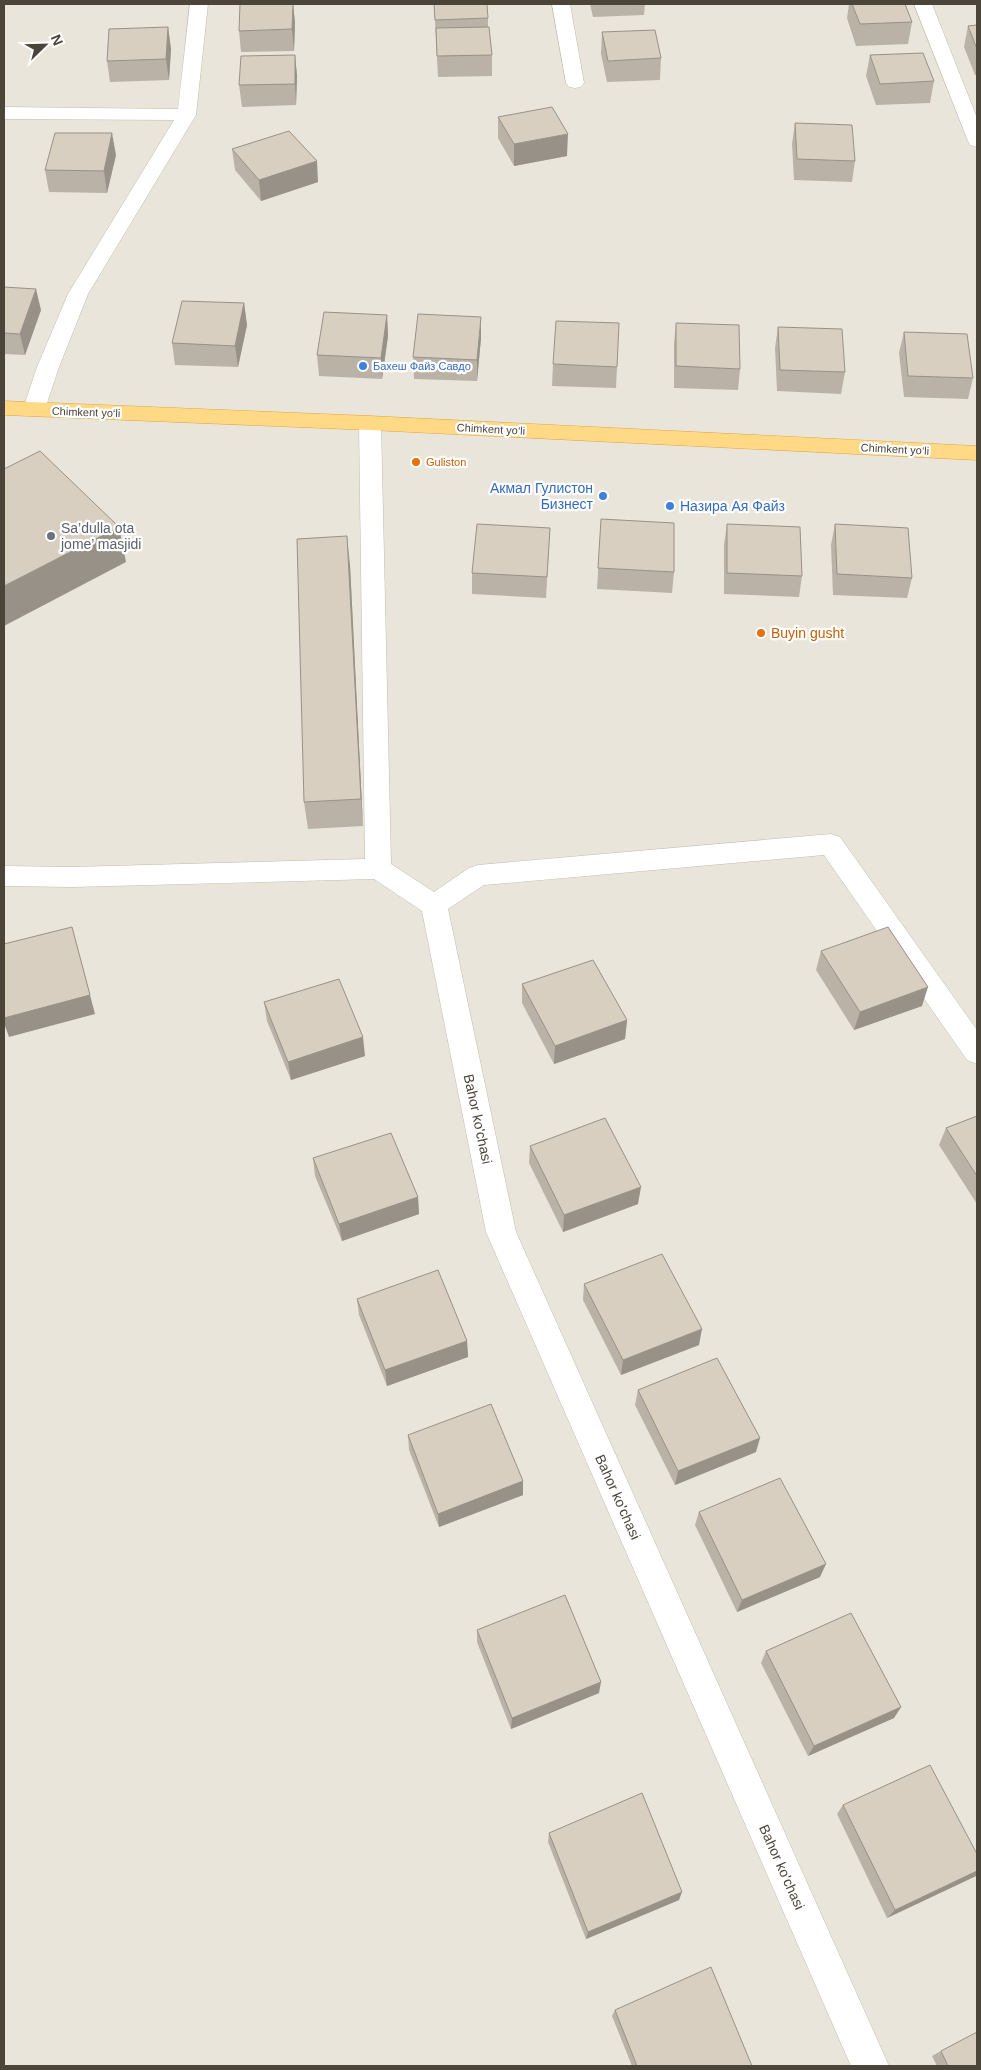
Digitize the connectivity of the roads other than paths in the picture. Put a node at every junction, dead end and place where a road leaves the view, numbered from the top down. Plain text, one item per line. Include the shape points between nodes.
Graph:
1 (199, 4) edge
2 (561, 4) edge
3 (923, 4) edge
4 (575, 83) dead end
5 (4, 112) edge
6 (187, 115) junction
7 (977, 141) edge
8 (4, 408) edge
9 (34, 409) junction
10 (370, 423) junction
11 (977, 453) edge
12 (378, 869) junction
13 (4, 876) edge
14 (434, 905) junction
15 (977, 1052) edge
16 (870, 2066) edge

1 - 6 street
2 - 4 street
3 - 7 street
5 - 6 street
6 - 9 street via 78,294
8 - 9 highway, Chimkent yo‘li
9 - 10 highway, Chimkent yo‘li
10 - 11 highway, Chimkent yo‘li
10 - 12 street
12 - 13 street
12 - 14 street
14 - 15 street via 478,875 831,844
14 - 16 street, Bahor ko'chasi via 501,1232

